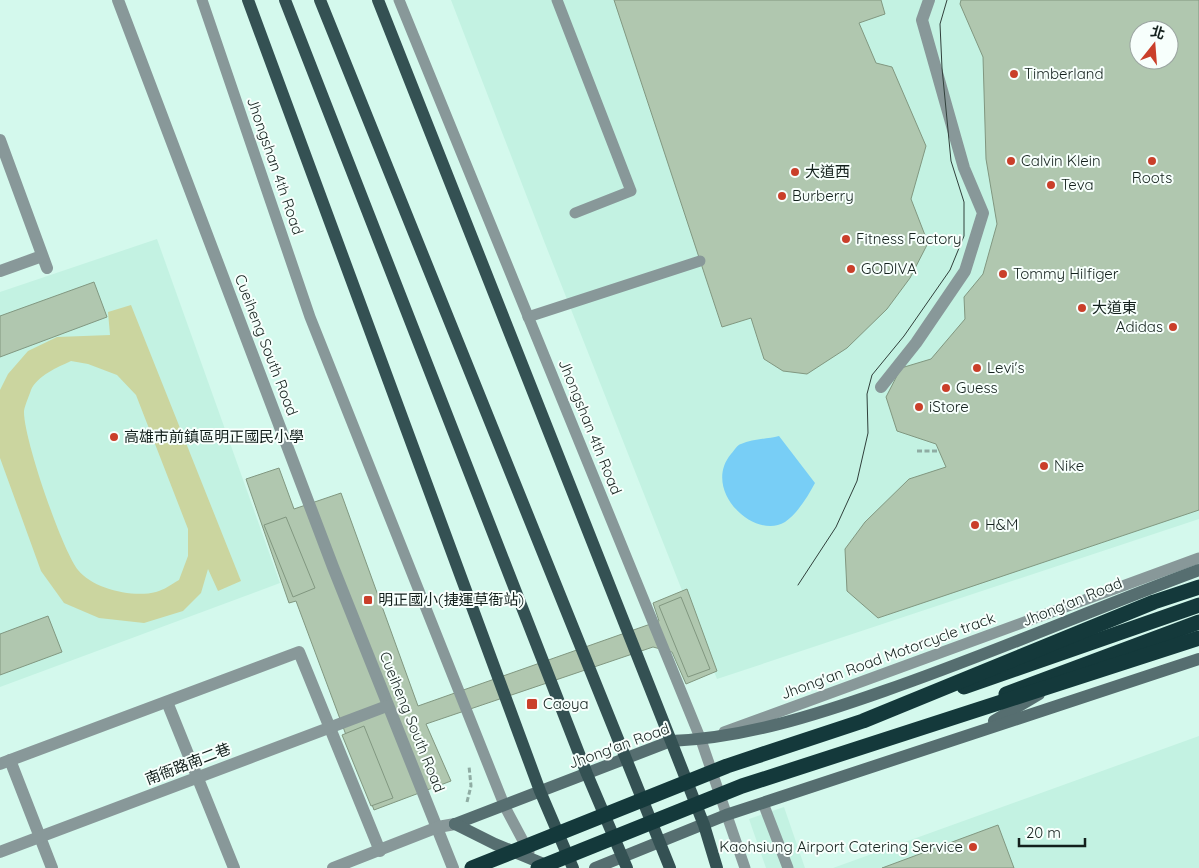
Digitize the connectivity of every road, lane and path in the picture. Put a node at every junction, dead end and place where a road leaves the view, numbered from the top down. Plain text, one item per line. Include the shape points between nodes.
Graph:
1 (118, 0) edge
2 (202, 0) edge
3 (248, 0) edge
4 (285, 0) edge
5 (320, 0) edge
6 (378, 0) edge
7 (399, 0) edge
8 (557, 0) edge
9 (929, 0) edge
10 (0, 140) edge
11 (575, 213) dead end
12 (700, 261) dead end
13 (0, 271) edge
14 (528, 317) junction
15 (881, 387) dead end
16 (917, 451) dead end
17 (939, 451) dead end
18 (1199, 558) edge
19 (1199, 570) edge
20 (1199, 587) edge
21 (1199, 592) edge
22 (1199, 605) edge
23 (1199, 622) edge
24 (1199, 631) edge
25 (1199, 638) edge
26 (1199, 659) edge
27 (958, 665) junction
28 (167, 702) junction
29 (387, 706) junction
30 (864, 721) junction
31 (330, 727) junction
32 (975, 733) junction
33 (701, 740) junction
34 (672, 741) junction
35 (871, 744) junction
36 (626, 759) junction
37 (5, 762) edge
38 (587, 774) junction
39 (198, 777) junction
40 (540, 791) junction
41 (763, 802) junction
42 (505, 807) junction
43 (726, 815) junction
44 (455, 824) junction
45 (704, 825) junction
46 (438, 827) junction
47 (40, 836) junction
48 (660, 843) junction
49 (380, 851) junction
50 (0, 852) edge
51 (625, 863) edge
52 (537, 866) edge
53 (52, 868) edge
54 (234, 868) edge
55 (333, 868) edge
56 (453, 868) edge
57 (472, 868) edge
58 (553, 868) edge
59 (573, 868) edge
60 (595, 868) edge
61 (670, 868) edge
62 (717, 868) edge
63 (745, 868) edge
64 (788, 868) edge

1 - 29 street, Cueiheng South Road
2 - 42 lane, Jhongshan 4th Road via 310,317
3 - 40 main road, Jhongshan 4th Road
4 - 38 main road
5 - 36 main road
6 - 34 main road
7 - 14 lane, Jhongshan 4th Road
8 - 11 lane via 631,191
9 - 15 street via 922,20 964,168 982,213 965,271 916,344
10 - 13 street via 44,262
12 - 14 lane
14 - 33 lane, Jhongshan 4th Road
16 - 17 path
18 - 33 lane, Jhong'an Road Motorcycle track
19 - 27 street, Jhong'an Road
20 - 30 highway, bridge via 1154,602
21 - 27 street, Jhong'an Road
22 - 30 highway, bridge
23 - 35 highway, bridge
24 - 32 street via 1075,672
25 - 35 highway, bridge
26 - 32 street
27 - 33 street, Jhong'an Road via 844,705 751,731
28 - 31 street via 300,652
28 - 37 street
28 - 39 street
29 - 31 street, 南衙路南二巷
29 - 46 street, Cueiheng South Road
30 - 57 highway, bridge via 727,766
31 - 39 street, 南衙路南二巷
31 - 49 street
32 - 41 street
33 - 34 street, Jhong'an Road
33 - 43 lane, Jhongshan 4th Road
34 - 36 street, Jhong'an Road
34 - 45 main road
35 - 52 highway, bridge via 742,786
36 - 38 street, Jhong'an Road
36 - 48 main road
37 - 47 street
38 - 40 street, Jhong'an Road
38 - 51 main road
39 - 47 street, 南衙路南二巷
39 - 54 street
40 - 42 street, Jhong'an Road
40 - 59 main road, Jhongshan 4th Road
41 - 43 street
41 - 64 lane
42 - 44 street, Jhong'an Road
42 - 52 lane, Jhongshan 4th Road
43 - 45 street
43 - 63 lane, Jhongshan 4th Road
44 - 46 street
44 - 52 street
45 - 48 street
45 - 62 main road
46 - 49 street
46 - 56 street, Cueiheng South Road
47 - 50 street, 南衙路南二巷
47 - 53 street
48 - 51 street
48 - 61 main road
49 - 55 street
51 - 60 street
52 - 58 street

